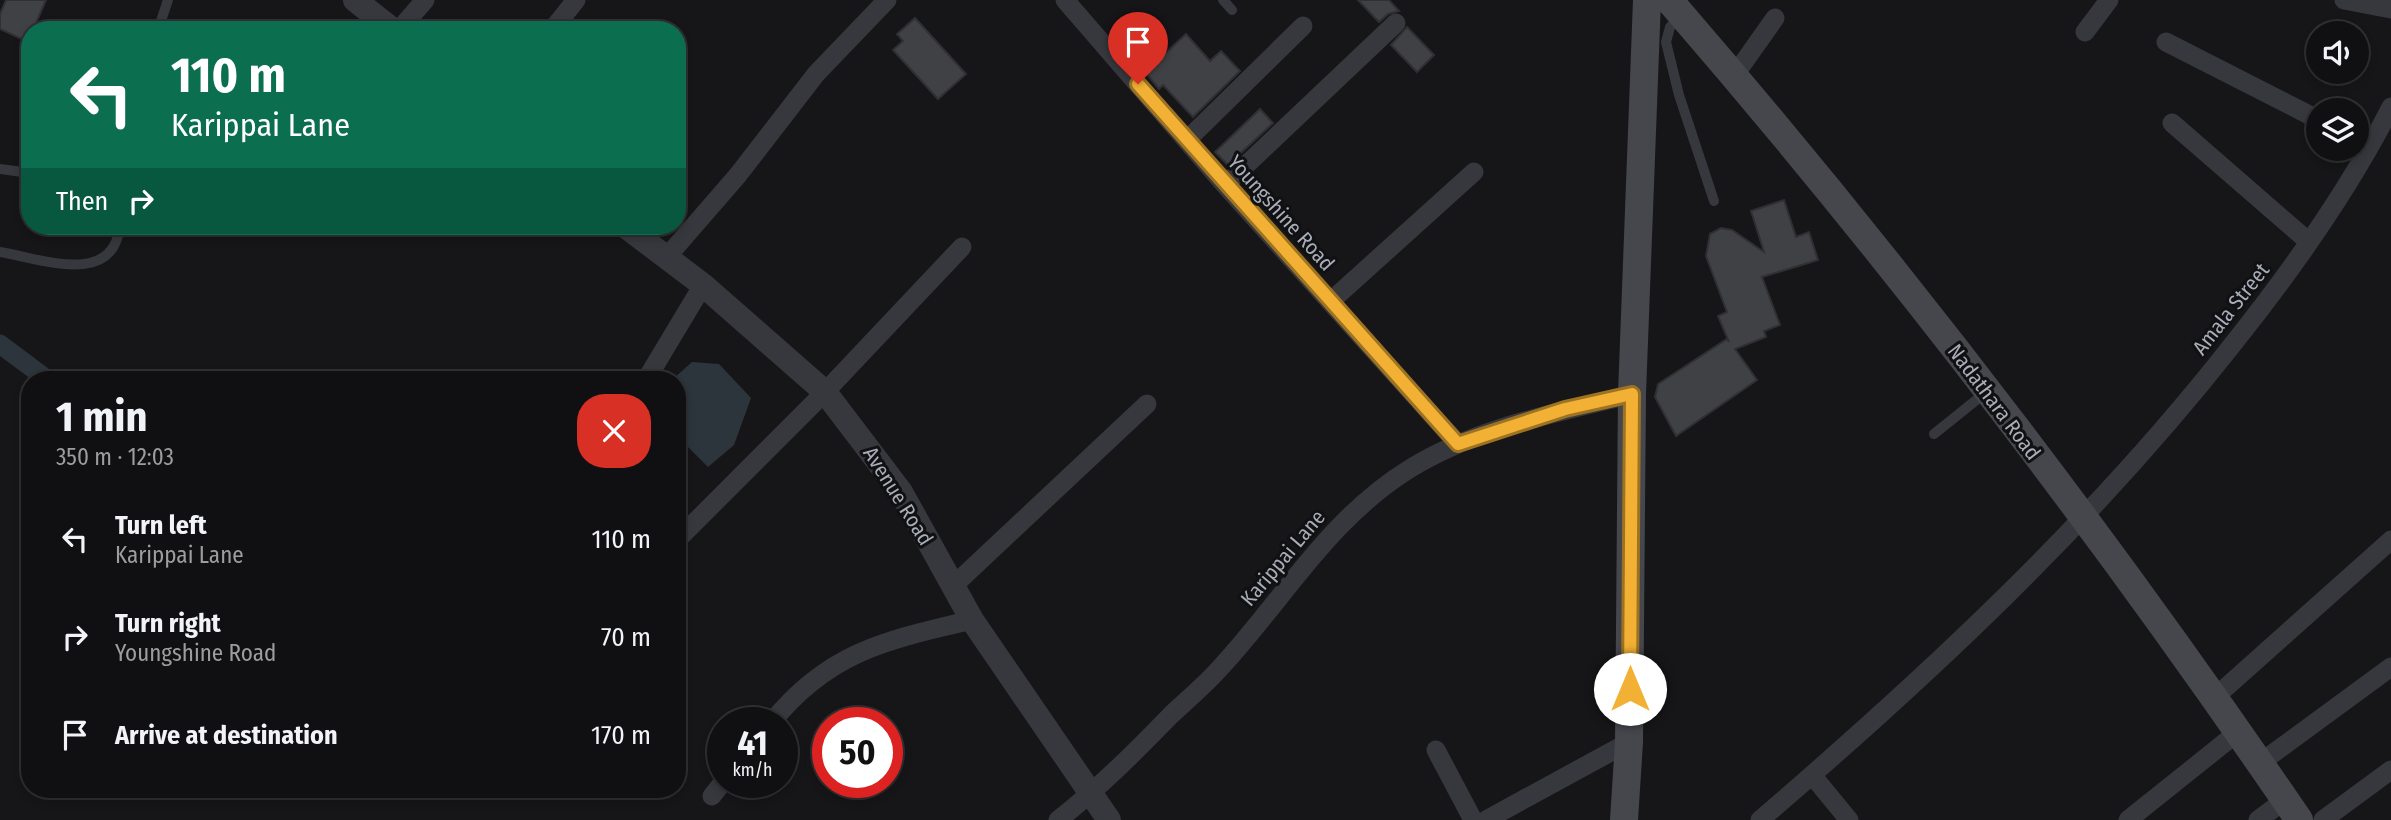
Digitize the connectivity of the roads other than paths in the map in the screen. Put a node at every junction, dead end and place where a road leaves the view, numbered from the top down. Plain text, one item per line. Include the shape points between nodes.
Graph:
1 (168, 0) edge
2 (355, 0) edge
3 (425, 0) edge
4 (576, 0) edge
5 (887, 0) edge
6 (1223, 0) edge
7 (1647, 0) edge
8 (2109, 0) edge
9 (2344, 0) edge
10 (1074, 3) edge
11 (1675, 7) edge
12 (2391, 9) edge
13 (1232, 10) dead end
14 (1775, 18) dead end
15 (161, 21) edge
16 (382, 21) edge
17 (407, 21) edge
18 (559, 21) edge
19 (1396, 23) dead end
20 (1303, 26) dead end
21 (2085, 32) dead end
22 (2166, 42) dead end
23 (1734, 76) junction
24 (2391, 107) edge
25 (2306, 113) edge
26 (2172, 124) dead end
27 (2369, 136) edge
28 (1187, 141) junction
29 (2354, 161) edge
30 (0, 169) edge
31 (21, 172) edge
32 (1474, 172) dead end
33 (1225, 185) junction
34 (1714, 201) dead end
35 (117, 235) edge
36 (637, 235) edge
37 (686, 235) edge
38 (686, 235) edge
39 (2309, 242) junction
40 (962, 247) dead end
41 (0, 253) edge
42 (666, 258) junction
43 (703, 285) junction
44 (1331, 301) junction
45 (651, 371) edge
46 (1987, 391) junction
47 (825, 392) junction
48 (1632, 394) junction
49 (1147, 404) dead end
50 (1934, 434) dead end
51 (1458, 444) junction
52 (2082, 519) junction
53 (686, 531) edge
54 (2391, 540) edge
55 (952, 587) junction
56 (972, 620) junction
57 (2391, 667) edge
58 (2214, 698) junction
59 (784, 707) edge
60 (2238, 732) junction
61 (1629, 743) junction
62 (1436, 750) dead end
63 (2260, 763) junction
64 (2391, 770) edge
65 (1812, 775) junction
66 (1093, 793) junction
67 (2292, 810) edge
68 (1058, 820) edge
69 (1109, 820) edge
70 (1473, 820) edge
71 (1486, 820) edge
72 (1624, 820) edge
73 (1760, 820) edge
74 (1849, 820) edge
75 (2128, 820) edge
76 (2258, 820) edge
77 (2323, 820) edge

1 - 15 lane
2 - 16 street
3 - 17 street
4 - 18 street
5 - 37 street via 817,74
6 - 13 lane
7 - 48 main road
8 - 21 street
9 - 12 street
10 - 28 street, Youngshine Road
11 - 23 main road, Nadathara Road
11 - 34 lane via 1666,42
14 - 23 street
19 - 33 street
20 - 28 street
22 - 25 street
23 - 46 main road, Nadathara Road
24 - 27 street, Amala Street
26 - 39 street
28 - 33 street, Youngshine Road
29 - 39 street, Amala Street
30 - 31 lane
32 - 44 street
33 - 44 street, Youngshine Road
35 - 41 lane via 101,262 85,265
36 - 42 street, Avenue Road
38 - 42 street
39 - 52 street, Amala Street via 2203,382
40 - 47 street
42 - 43 street, Avenue Road
43 - 45 street
43 - 47 street, Avenue Road
44 - 51 street, Youngshine Road
46 - 50 lane
46 - 52 main road, Nadathara Road
47 - 53 street
47 - 55 street, Avenue Road via 901,492
48 - 51 street, Karippai Lane via 1565,409
48 - 61 main road
49 - 55 street
51 - 66 street, Karippai Lane via 1410,468 1323,540 1221,668
52 - 58 main road, Nadathara Road
52 - 65 street, Amala Street via 1902,697
54 - 58 street
55 - 56 street, Avenue Road
56 - 59 street via 889,639 851,656 820,673
56 - 66 street, Avenue Road
57 - 63 street
58 - 60 main road, Nadathara Road
60 - 63 main road, Nadathara Road
60 - 75 street
61 - 71 street
61 - 72 main road
62 - 70 street
63 - 67 main road, Nadathara Road
64 - 77 street
65 - 73 street, Amala Street
65 - 74 street
66 - 68 street, Karippai Lane
66 - 69 street, Avenue Road
67 - 76 street

